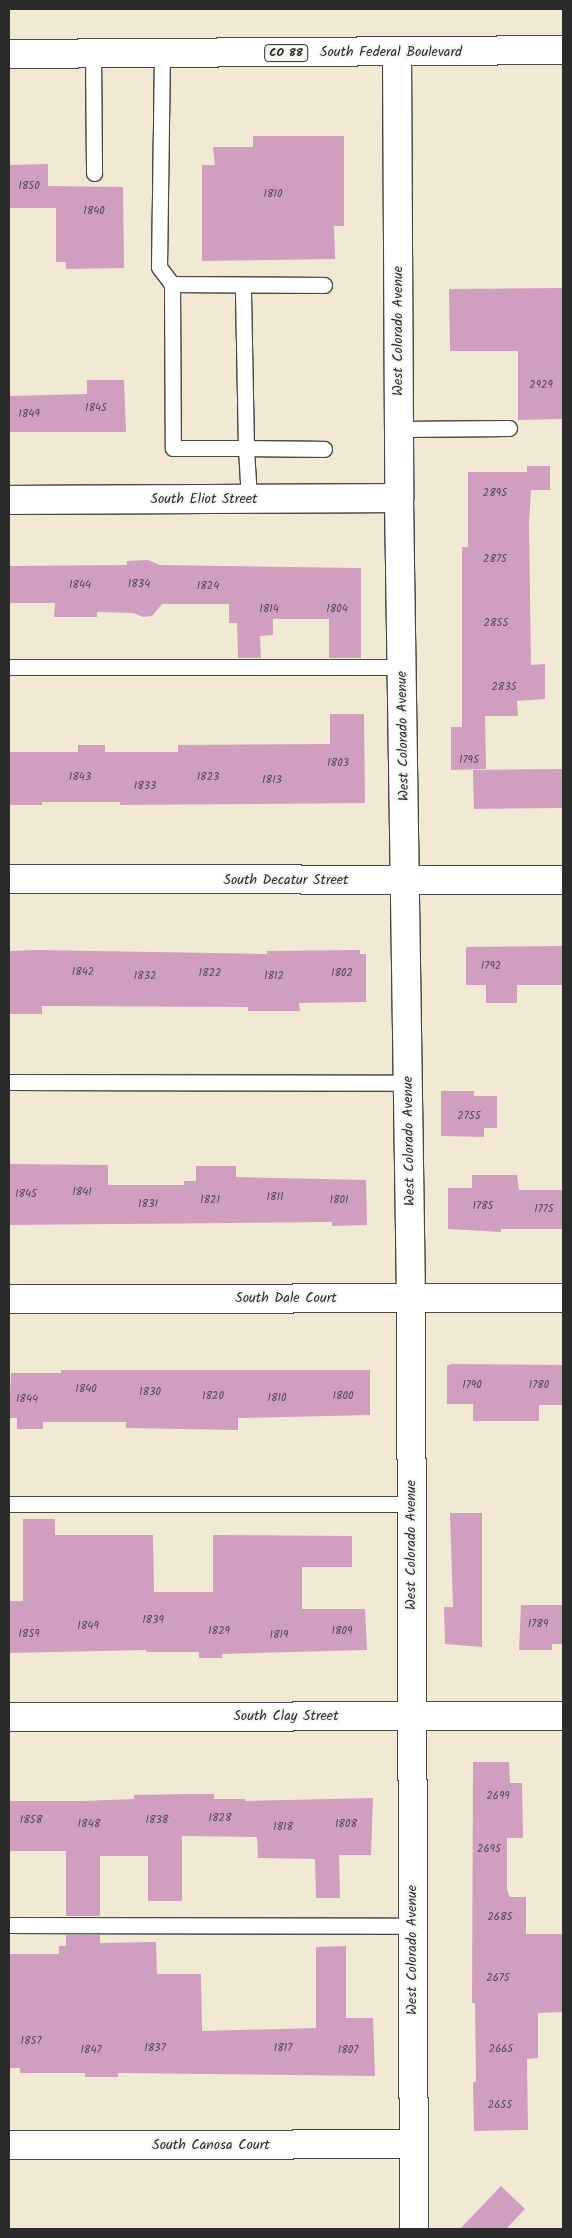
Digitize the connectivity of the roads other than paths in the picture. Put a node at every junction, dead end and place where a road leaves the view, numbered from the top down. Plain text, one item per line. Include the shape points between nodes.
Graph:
1 (563, 50) edge
2 (397, 52) junction
3 (93, 53) junction
4 (162, 53) junction
5 (9, 54) edge
6 (94, 173) dead end
7 (172, 284) junction
8 (242, 285) junction
9 (324, 285) dead end
10 (509, 428) dead end
11 (399, 429) junction
12 (246, 448) junction
13 (324, 449) dead end
14 (399, 498) junction
15 (249, 499) junction
16 (9, 500) edge
17 (9, 667) edge
18 (402, 667) junction
19 (9, 880) edge
20 (406, 880) junction
21 (563, 880) edge
22 (9, 1082) edge
23 (409, 1083) junction
24 (412, 1297) junction
25 (563, 1298) edge
26 (9, 1299) edge
27 (9, 1504) edge
28 (412, 1504) junction
29 (410, 1716) junction
30 (563, 1716) edge
31 (9, 1717) edge
32 (9, 1925) edge
33 (412, 1926) junction
34 (413, 2144) junction
35 (9, 2145) edge
36 (414, 2229) edge

1 - 2 street, South Federal Boulevard / CO 88
2 - 4 street, South Federal Boulevard / CO 88
2 - 11 street, West Colorado Avenue
3 - 4 street, South Federal Boulevard / CO 88
3 - 5 street, South Federal Boulevard / CO 88
3 - 6 lane
4 - 7 lane via 159,267
7 - 8 lane
7 - 12 lane via 173,448
8 - 9 lane
8 - 12 lane
10 - 11 lane
11 - 14 street, West Colorado Avenue
12 - 13 lane
12 - 15 lane
14 - 15 street, South Eliot Street
14 - 18 street, West Colorado Avenue
15 - 16 street, South Eliot Street
17 - 18 lane
18 - 20 street, West Colorado Avenue
19 - 20 street, South Decatur Street
20 - 21 street, South Decatur Street
20 - 23 street, West Colorado Avenue
22 - 23 lane
23 - 24 street, West Colorado Avenue
24 - 25 street, South Dale Court
24 - 26 street, South Dale Court
24 - 28 street, West Colorado Avenue
27 - 28 lane
28 - 29 street, West Colorado Avenue
29 - 30 street, South Clay Street
29 - 31 street, South Clay Street
29 - 33 street, West Colorado Avenue
32 - 33 lane
33 - 34 street, West Colorado Avenue
34 - 35 street, South Canosa Court
34 - 36 street, West Colorado Avenue

